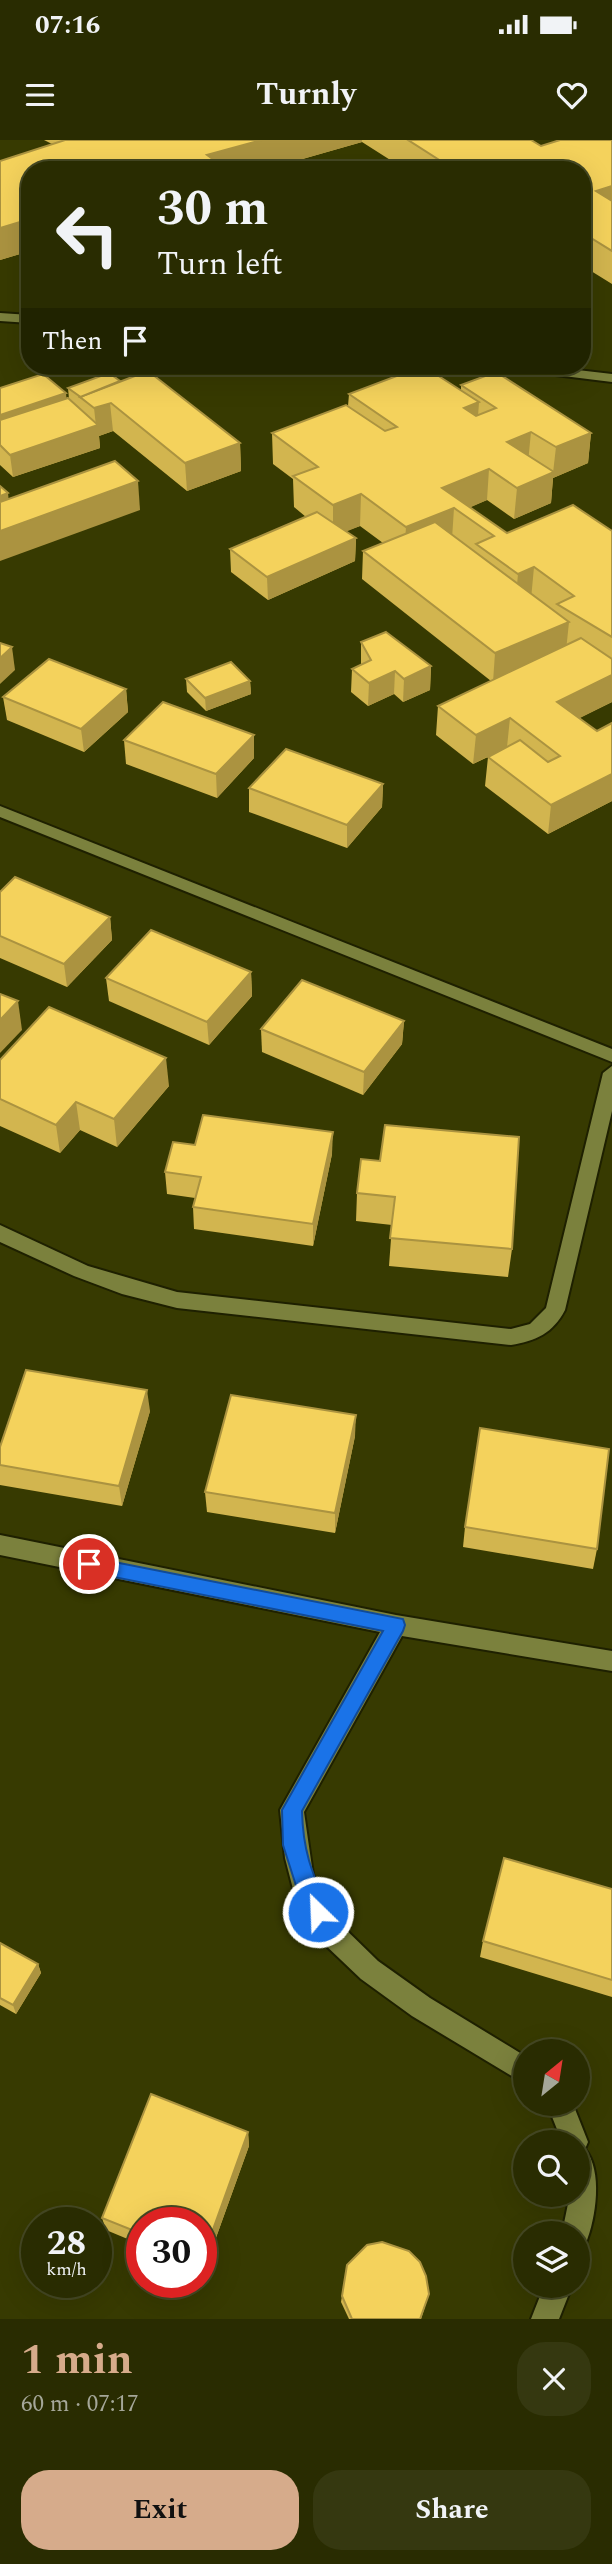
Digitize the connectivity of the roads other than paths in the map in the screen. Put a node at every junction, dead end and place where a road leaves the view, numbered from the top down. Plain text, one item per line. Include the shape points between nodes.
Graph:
1 (0, 317) edge
2 (21, 318) edge
3 (588, 375) edge
4 (612, 378) edge
5 (0, 811) edge
6 (612, 1056) edge
7 (612, 1073) edge
8 (0, 1233) edge
9 (0, 1545) edge
10 (396, 1625) junction
11 (612, 1661) edge
12 (513, 2063) edge
13 (553, 2298) edge
14 (545, 2319) edge

1 - 2 street
3 - 4 street
5 - 6 street
7 - 8 street via 555,1310 547,1325 531,1334 512,1337 177,1300 81,1271
9 - 10 street
10 - 11 street
10 - 12 street via 292,1810 293,1845 309,1895 328,1930 366,1970
13 - 14 street

